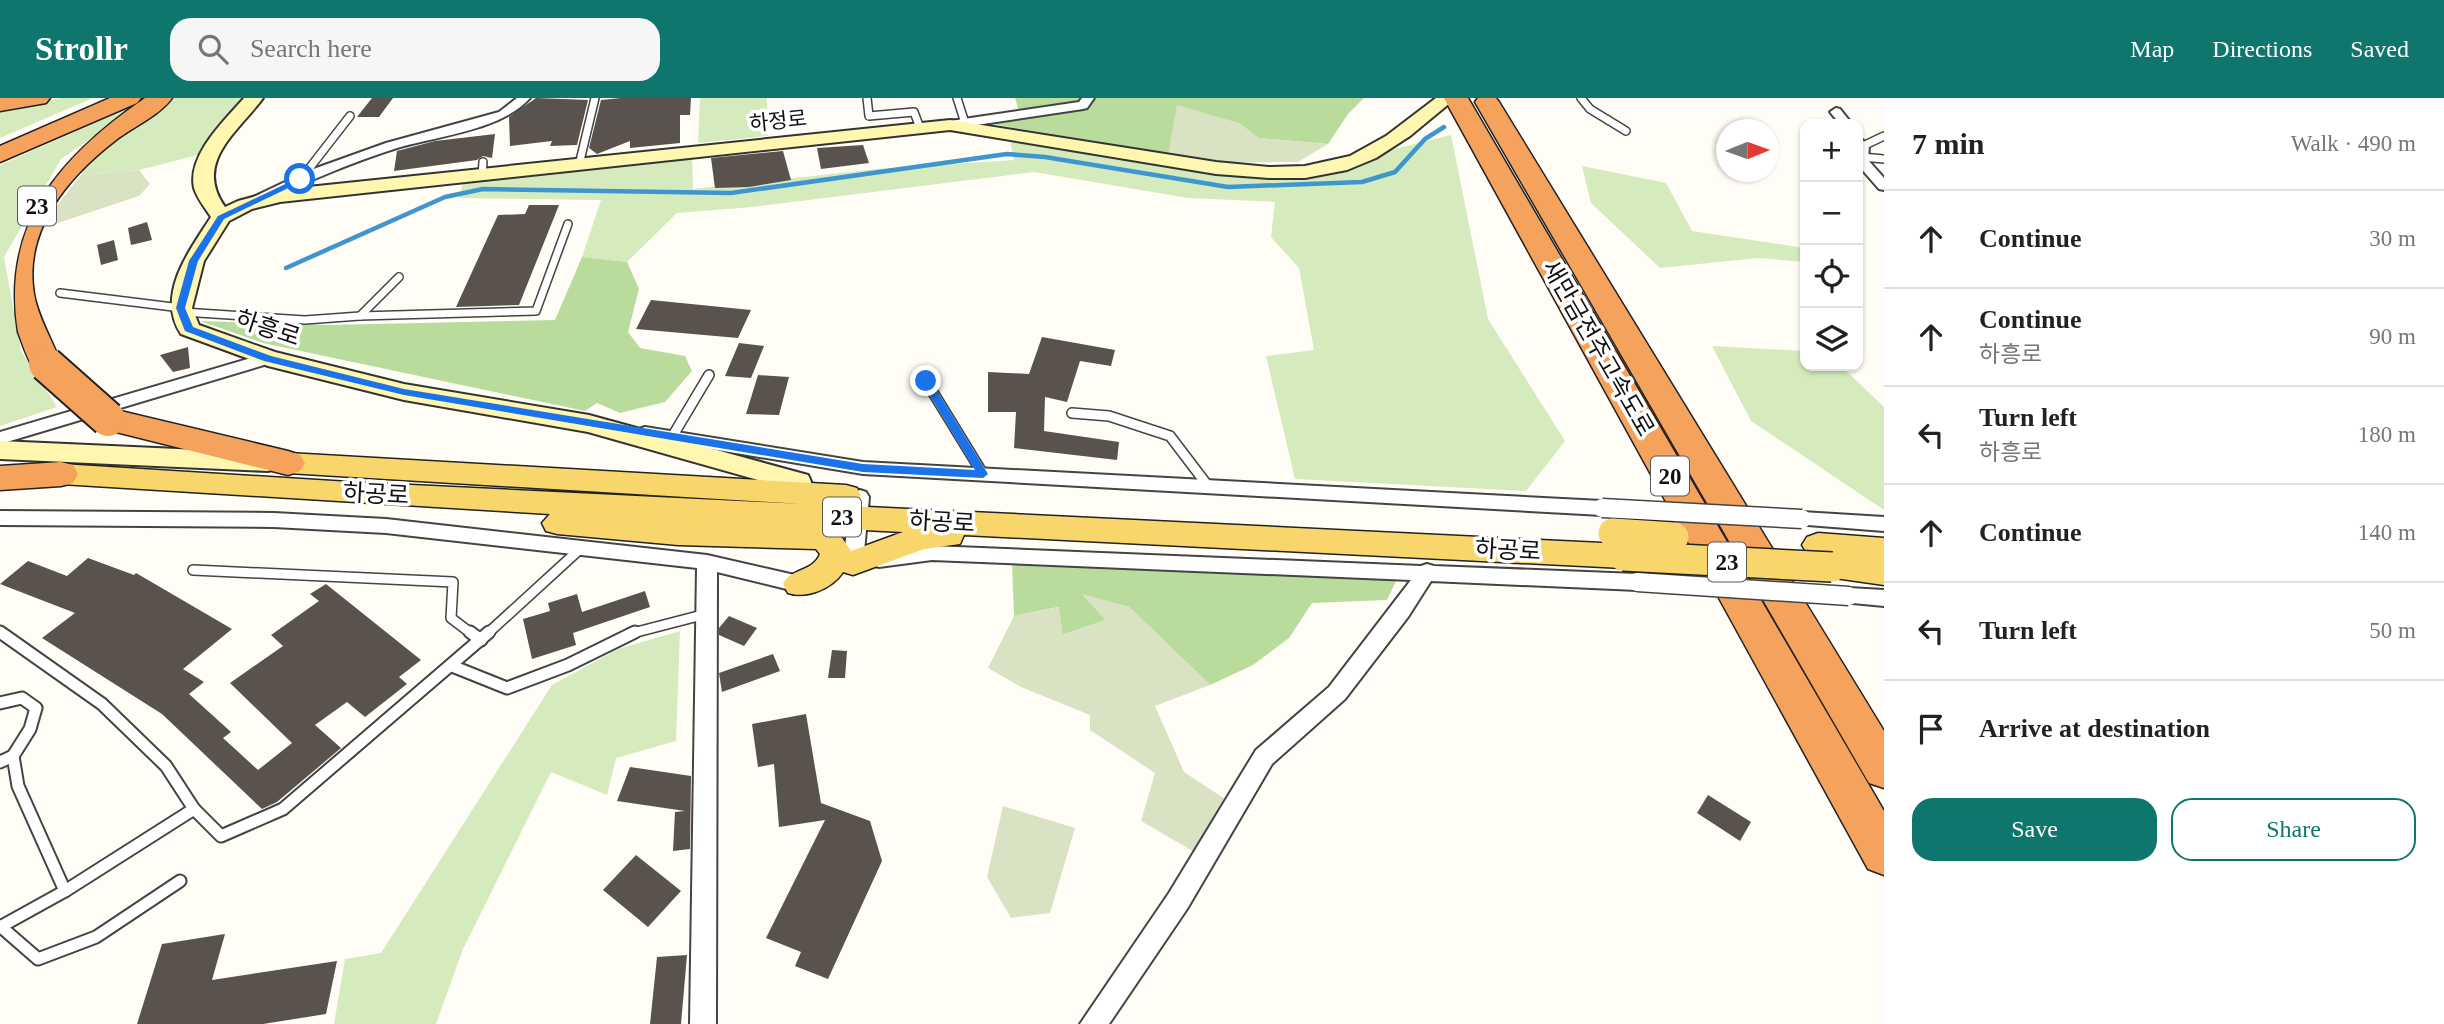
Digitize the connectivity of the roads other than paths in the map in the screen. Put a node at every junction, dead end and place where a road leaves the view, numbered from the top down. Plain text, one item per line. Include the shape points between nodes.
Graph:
1 (38, 98) edge
2 (107, 98) edge
3 (129, 98) edge
4 (160, 98) edge
5 (254, 98) edge
6 (524, 98) edge
7 (595, 98) edge
8 (867, 98) edge
9 (957, 98) edge
10 (1088, 98) edge
11 (1484, 98) edge
12 (1581, 98) edge
13 (1446, 101) edge
14 (0, 104) edge
15 (1836, 112) dead end
16 (350, 116) dead end
17 (1842, 119) edge
18 (871, 124) junction
19 (958, 124) junction
20 (1626, 131) dead end
21 (1884, 136) edge
22 (0, 145) edge
23 (1863, 147) edge
24 (1863, 149) edge
25 (0, 155) edge
26 (1884, 159) edge
27 (1863, 163) edge
28 (579, 164) junction
29 (300, 179) junction
30 (1884, 186) edge
31 (245, 205) junction
32 (221, 217) junction
33 (568, 224) dead end
34 (399, 277) dead end
35 (60, 293) dead end
36 (182, 310) junction
37 (360, 316) junction
38 (268, 358) junction
39 (709, 375) dead end
40 (926, 381) dead end
41 (1072, 413) dead end
42 (589, 424) junction
43 (0, 438) edge
44 (672, 438) junction
45 (0, 450) edge
46 (0, 469) edge
47 (61, 474) junction
48 (983, 474) junction
49 (281, 475) junction
50 (0, 478) edge
51 (1208, 486) junction
52 (799, 493) junction
53 (860, 508) junction
54 (0, 518) edge
55 (1884, 524) edge
56 (1137, 532) junction
57 (1818, 544) junction
58 (1619, 545) junction
59 (580, 549) junction
60 (1884, 550) edge
61 (706, 562) junction
62 (853, 563) junction
63 (193, 570) dead end
64 (1427, 571) junction
65 (1884, 573) edge
66 (799, 584) junction
67 (1884, 598) edge
68 (708, 613) junction
69 (0, 632) edge
70 (481, 640) junction
71 (452, 666) junction
72 (0, 703) edge
73 (13, 755) junction
74 (0, 762) edge
75 (1884, 769) edge
76 (194, 809) junction
77 (1884, 854) edge
78 (180, 881) dead end
79 (65, 891) junction
80 (0, 927) edge
81 (703, 1024) edge
82 (1093, 1024) edge

1 - 14 highway
2 - 22 highway
3 - 25 highway
4 - 49 highway, 23, bridge via 92,146 39,203 24,232 19,291 46,364 108,419
5 - 32 street via 228,127 203,173 204,188
6 - 29 street via 503,115 391,146
7 - 28 lane
8 - 18 lane
9 - 19 lane
10 - 19 street via 1083,105
11 - 75 highway, 새만금전주고속도로 / 20
12 - 20 lane via 1590,109
13 - 19 street, 하정로 via 1357,160 1294,172 1216,168
13 - 77 highway, 새만금전주고속도로 / 20
15 - 17 street
16 - 29 lane
18 - 19 street, 하정로 via 920,128
18 - 28 street, 하정로
21 - 23 lane
24 - 26 lane
27 - 30 street
28 - 31 street, 하정로 via 482,169 279,196
29 - 31 street
31 - 32 street, 하정로
32 - 36 street via 193,261
33 - 37 lane via 536,311
34 - 37 lane
35 - 36 lane
36 - 37 lane via 305,320
36 - 38 street, 하흥로 via 189,329
38 - 42 street, 하흥로 via 404,392
38 - 43 street
39 - 44 lane
40 - 48 lane
41 - 51 lane via 1109,416 1170,436
42 - 44 street
42 - 52 street, 하흥로 via 799,482
44 - 48 street via 863,468
45 - 49 street, 하공로
46 - 47 street, 하공로 / 23
47 - 49 main road, 하공로 / 23
47 - 50 highway, 23
48 - 51 street
49 - 52 main road, 하공로 / 23
49 - 53 main road, 하공로 / 23
49 - 66 main road via 573,525 678,533 808,535 827,540 836,552 834,565 822,576
51 - 58 street
52 - 53 main road, 하공로 / 23
53 - 56 main road, 하공로 / 23
53 - 58 main road, 하공로 / 23
53 - 62 street
54 - 59 street via 274,520 386,526
55 - 57 street
56 - 58 main road, 하공로 / 23
56 - 62 main road via 922,537
57 - 58 main road, 하공로 / 23, bridge
57 - 58 street, bridge
57 - 60 main road, 하공로 / 23
57 - 65 main road, 하공로 / 23
58 - 64 street
58 - 67 street, bridge via 1849,596
59 - 61 street
59 - 70 lane
61 - 66 street
61 - 68 street
62 - 64 street via 932,553
62 - 66 street via 831,580
63 - 70 lane via 453,582 451,618
64 - 82 street via 1337,693 1264,757 1178,901
68 - 71 lane via 631,633 568,665 507,688
68 - 81 street
69 - 76 lane via 102,704 166,766
70 - 71 lane
71 - 76 lane via 283,808 221,836
72 - 73 lane via 22,698 36,708 30,729
73 - 74 lane
73 - 79 lane via 18,786
76 - 79 lane
78 - 80 lane via 96,937 38,959
79 - 80 lane

